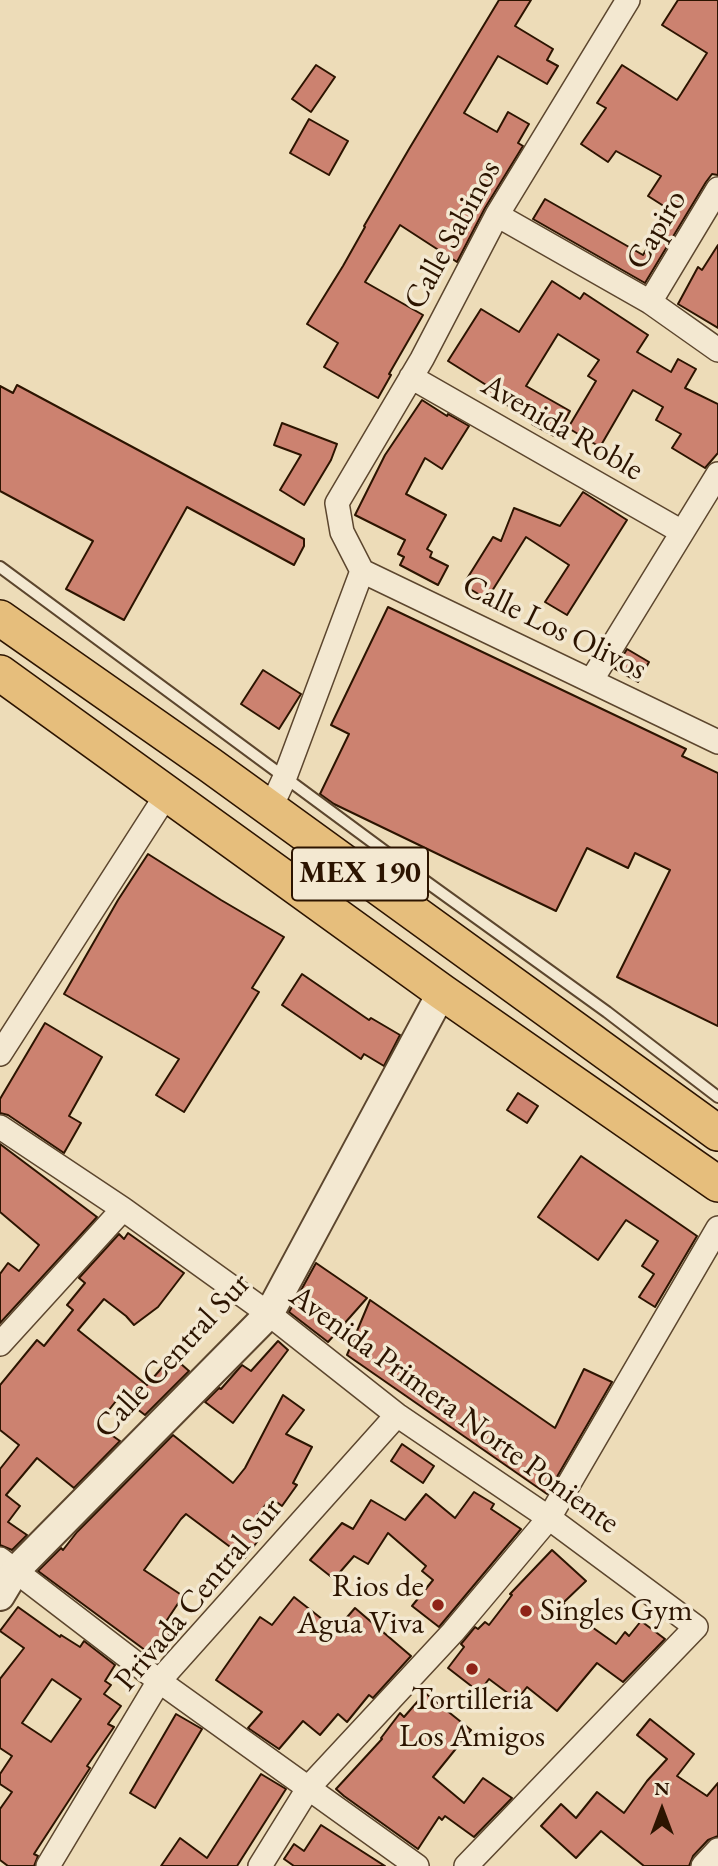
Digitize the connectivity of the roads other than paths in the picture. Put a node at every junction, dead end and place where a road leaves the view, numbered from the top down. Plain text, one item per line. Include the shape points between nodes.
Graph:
1 (628, 0) edge
2 (718, 189) edge
3 (497, 215) junction
4 (650, 302) junction
5 (718, 350) edge
6 (411, 377) junction
7 (718, 474) edge
8 (682, 532) junction
9 (0, 567) edge
10 (362, 571) junction
11 (0, 618) edge
12 (0, 673) edge
13 (591, 681) junction
14 (718, 743) edge
15 (285, 777) junction
16 (167, 794) junction
17 (271, 809) junction
18 (442, 992) junction
19 (0, 1054) edge
20 (718, 1097) edge
21 (0, 1127) edge
22 (718, 1133) edge
23 (718, 1184) edge
24 (123, 1209) junction
25 (718, 1228) edge
26 (270, 1314) junction
27 (0, 1344) edge
28 (397, 1415) junction
29 (549, 1518) junction
30 (8, 1565) edge
31 (0, 1596) edge
32 (159, 1681) junction
33 (309, 1787) junction
34 (718, 1850) edge
35 (48, 1866) edge
36 (260, 1866) edge
37 (417, 1866) edge
38 (467, 1866) edge
39 (703, 1866) edge

1 - 3 street, Calle Sabinos
2 - 4 street, Capiro
3 - 4 street
3 - 6 street, Calle Sabinos
4 - 5 street
6 - 8 street, Avenida Roble
6 - 10 street, Calle Sabinos via 337,503 342,532
7 - 8 street
8 - 13 street
9 - 15 lane
10 - 13 street, Calle Los Olivos
10 - 15 street
11 - 17 main road, MEX 190
12 - 16 main road, MEX 190
13 - 14 street, Calle Los Olivos
15 - 17 street
15 - 20 lane
16 - 18 main road, MEX 190
16 - 19 street
17 - 22 main road, MEX 190
18 - 23 main road, MEX 190
18 - 26 street, Calle Central Sur
21 - 24 street, Avenida Primera Norte Poniente
24 - 26 street, Avenida Primera Norte Poniente
24 - 27 street
25 - 29 street
26 - 28 street, Avenida Primera Norte Poniente
26 - 30 street, Calle Central Sur
28 - 29 street, Avenida Primera Norte Poniente
28 - 32 street, Privada Central Sur
29 - 33 street via 453,1632
29 - 38 street, Avenida Primera Norte Poniente via 696,1627
30 - 31 street, Calle Central Sur
30 - 32 street
32 - 33 street
32 - 35 street, Privada Central Sur
33 - 36 street
33 - 37 street
34 - 39 street

